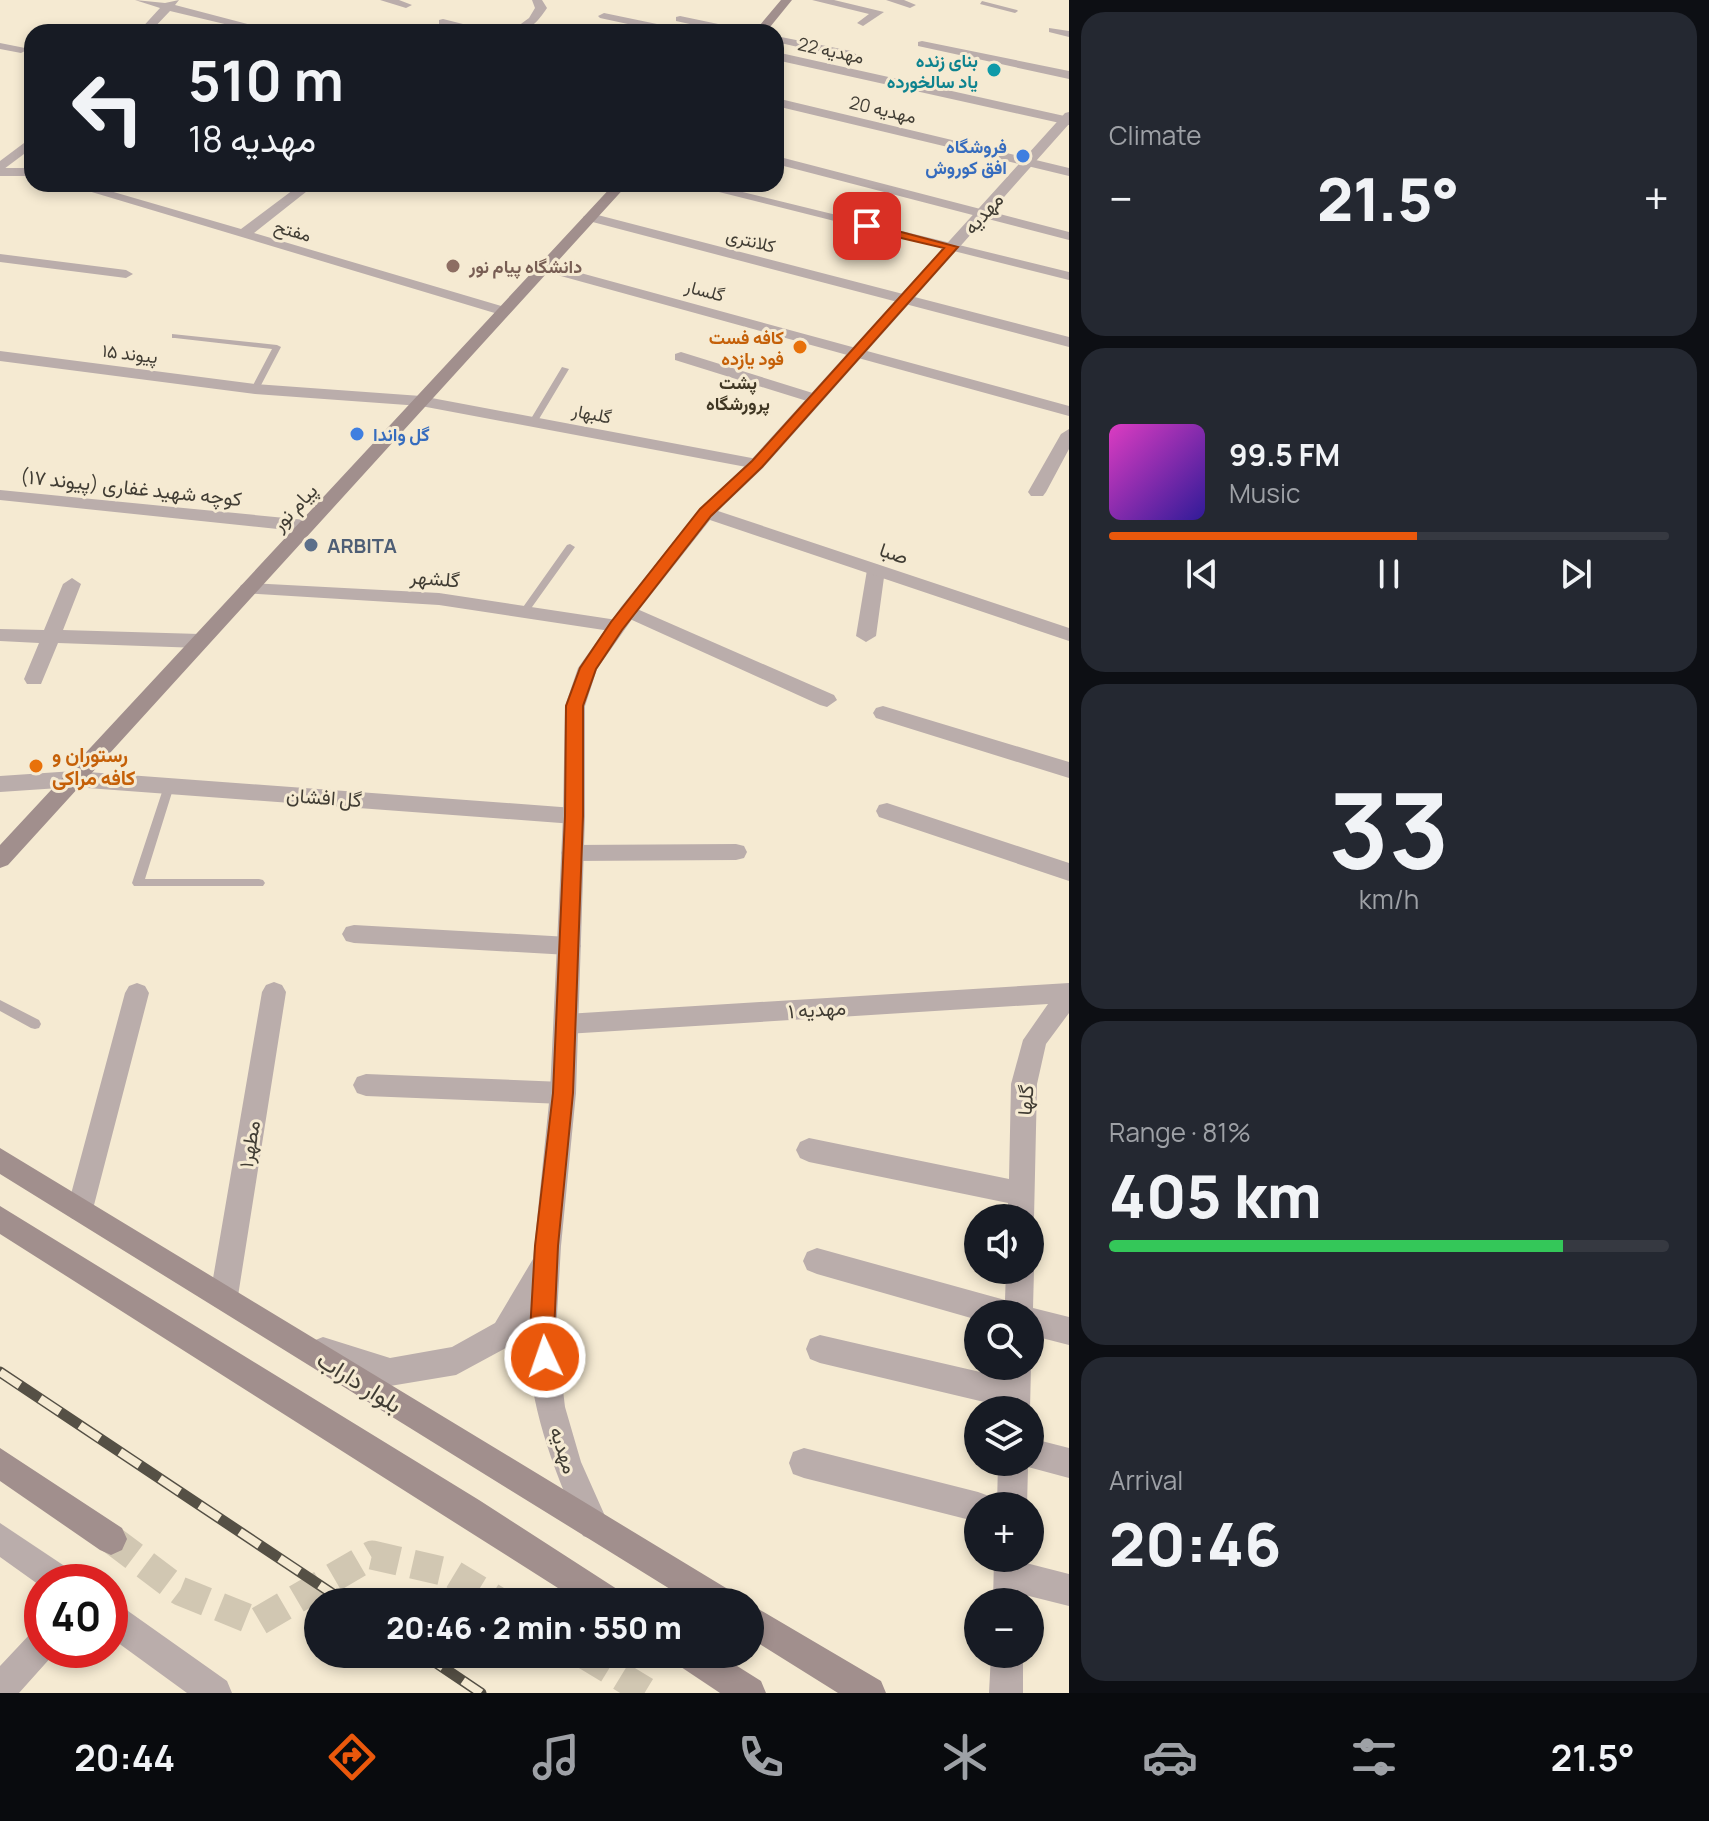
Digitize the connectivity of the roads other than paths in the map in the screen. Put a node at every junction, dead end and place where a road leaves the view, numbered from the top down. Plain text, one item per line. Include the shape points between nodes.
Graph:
1 (385, 0) edge
2 (537, 0) edge
3 (787, 0) edge
4 (817, 0) edge
5 (891, 0) edge
6 (143, 1) edge
7 (169, 2) edge
8 (981, 3) edge
9 (406, 5) dead end
10 (910, 5) dead end
11 (1015, 11) dead end
12 (194, 12) junction
13 (159, 16) junction
14 (604, 16) dead end
15 (443, 22) dead end
16 (863, 23) dead end
17 (152, 24) edge
18 (241, 24) edge
19 (451, 24) edge
20 (527, 24) edge
21 (665, 24) edge
22 (767, 24) edge
23 (1053, 30) dead end
24 (1069, 34) edge
25 (784, 41) edge
26 (922, 44) dead end
27 (0, 46) edge
28 (21, 50) dead end
29 (851, 55) dead end
30 (784, 58) edge
31 (1069, 75) edge
32 (784, 104) edge
33 (1068, 119) edge
34 (24, 148) edge
35 (16, 155) junction
36 (784, 162) edge
37 (1028, 162) junction
38 (24, 168) edge
39 (0, 170) edge
40 (24, 172) edge
41 (1069, 172) edge
42 (99, 192) edge
43 (299, 192) edge
44 (610, 192) edge
45 (727, 192) edge
46 (982, 215) junction
47 (590, 217) junction
48 (243, 235) junction
49 (1069, 236) edge
50 (952, 247) junction
51 (0, 258) edge
52 (544, 267) junction
53 (126, 274) dead end
54 (1069, 276) edge
55 (903, 298) junction
56 (503, 311) junction
57 (175, 336) dead end
58 (1069, 342) edge
59 (855, 351) junction
60 (0, 356) edge
61 (681, 357) dead end
62 (565, 369) dead end
63 (255, 389) junction
64 (813, 398) junction
65 (421, 401) junction
66 (1069, 411) edge
67 (533, 422) junction
68 (1069, 434) edge
69 (757, 464) junction
70 (1037, 492) dead end
71 (0, 495) edge
72 (706, 513) junction
73 (306, 526) junction
74 (570, 547) dead end
75 (876, 570) junction
76 (72, 584) dead end
77 (248, 589) junction
78 (524, 612) junction
79 (622, 619) junction
80 (0, 635) edge
81 (1069, 635) edge
82 (53, 636) junction
83 (866, 636) dead end
84 (200, 641) junction
85 (34, 679) dead end
86 (827, 700) dead end
87 (883, 713) dead end
88 (1069, 770) edge
89 (74, 779) junction
90 (0, 784) edge
91 (169, 786) junction
92 (887, 811) dead end
93 (574, 816) junction
94 (736, 852) dead end
95 (572, 853) junction
96 (0, 859) edge
97 (1069, 872) edge
98 (259, 883) dead end
99 (354, 934) dead end
100 (569, 946) junction
101 (274, 992) dead end
102 (137, 993) dead end
103 (1069, 994) edge
104 (0, 1005) edge
105 (35, 1024) dead end
106 (566, 1024) junction
107 (366, 1085) dead end
108 (563, 1093) junction
109 (809, 1150) dead end
110 (0, 1160) edge
111 (1013, 1204) edge
112 (1021, 1204) edge
113 (80, 1209) junction
114 (0, 1219) edge
115 (547, 1246) junction
116 (817, 1261) dead end
117 (224, 1296) junction
118 (964, 1302) edge
119 (1044, 1325) edge
120 (1069, 1331) edge
121 (299, 1343) junction
122 (820, 1349) dead end
123 (991, 1396) edge
124 (1044, 1457) edge
125 (0, 1463) edge
126 (804, 1463) dead end
127 (1069, 1463) edge
128 (964, 1503) edge
129 (594, 1525) junction
130 (0, 1538) edge
131 (111, 1539) tunnel mouth
132 (36, 1564) edge
133 (1010, 1578) edge
134 (587, 1588) edge
135 (697, 1588) edge
136 (1069, 1590) edge
137 (764, 1629) edge
138 (128, 1630) edge
139 (24, 1664) edge
140 (711, 1668) edge
141 (1007, 1668) edge
142 (0, 1690) edge
143 (215, 1693) edge
144 (749, 1693) edge
145 (869, 1693) edge
146 (1006, 1693) edge

1 - 9 street
2 - 20 street via 541,8
3 - 22 main road
4 - 16 street via 878,12
5 - 10 street
6 - 7 street
6 - 13 street
7 - 12 street
7 - 13 street
8 - 11 lane
12 - 13 street
12 - 18 street
13 - 17 street
14 - 21 street
15 - 19 street
23 - 24 street
25 - 29 street
26 - 31 street
27 - 28 street
30 - 33 street, مهدیه 22
32 - 37 street, مهدیه 20
33 - 37 street, مهدیه
34 - 35 street
35 - 38 street
35 - 39 street
36 - 46 street
37 - 41 street, مهدیه 20
37 - 46 street, مهدیه
39 - 40 street
42 - 48 street, مفتح
43 - 48 street
44 - 47 main road, پیام نور
45 - 50 street
46 - 49 street
46 - 50 street, مهدیه
47 - 52 main road, پیام نور
47 - 55 street, کلانتری
48 - 56 street, مفتح
50 - 54 street
50 - 55 street, مهدیه
51 - 53 street
52 - 56 main road, پیام نور
52 - 59 street, گلسار
55 - 58 street, کلانتری
55 - 59 street, مهدیه
56 - 65 main road, پیام نور
57 - 63 lane via 277,347
59 - 64 street, مهدیه
59 - 66 street, گلسار
60 - 63 street, پیوند ۱۵
61 - 64 street
62 - 67 lane
63 - 65 street, پیوند ۱۵
64 - 69 street, مهدیه
65 - 67 street, گلبهار
65 - 73 main road, پیام نور
67 - 69 street, گلبهار
68 - 70 street
69 - 72 street, مهدیه
71 - 73 street, کوچه شهید غفاری (پیوند ۱۷)
72 - 75 street, صبا
72 - 79 street, مهدیه
73 - 77 main road, پیام نور
74 - 78 lane
75 - 81 street, صبا
75 - 83 street
76 - 82 street
77 - 78 street, گلشهر via 439,599
77 - 84 main road, پیام نور
78 - 79 street, گلشهر
79 - 86 street, گلشهر
79 - 93 street, مهدیه via 588,668 575,706
80 - 82 street
82 - 84 street
82 - 85 street
84 - 89 main road, پیام نور
87 - 88 street
89 - 90 street, گل افشان
89 - 91 street, گل افشان
89 - 96 main road, پیام نور
91 - 93 street, گل افشان
91 - 98 lane via 138,883
92 - 97 street
93 - 95 street, مهدیه
94 - 95 street
95 - 100 street, مهدیه
99 - 100 street
100 - 106 street, مهدیه
101 - 117 street, مطهر۱
102 - 113 street
103 - 106 street, مهدیه ۱
103 - 112 street, گلها via 1035,1040 1024,1084
104 - 105 lane
106 - 108 street, مهدیه
107 - 108 street
108 - 115 street, مهدیه
109 - 111 street
110 - 113 main road, بلوار داراب
113 - 117 main road, بلوار داراب
114 - 134 main road
115 - 121 street via 532,1291 505,1333 456,1361 390,1372
115 - 129 street, مهدیه via 542,1332 550,1407 567,1465
116 - 118 street
117 - 121 main road, بلوار داراب
119 - 120 street
121 - 129 main road, بلوار داراب
122 - 123 street
124 - 127 street
125 - 131 main road
126 - 128 street
129 - 135 main road, بلوار داراب
130 - 132 street
133 - 136 street
137 - 145 main road
138 - 143 street
139 - 142 street
140 - 144 main road
141 - 146 street

